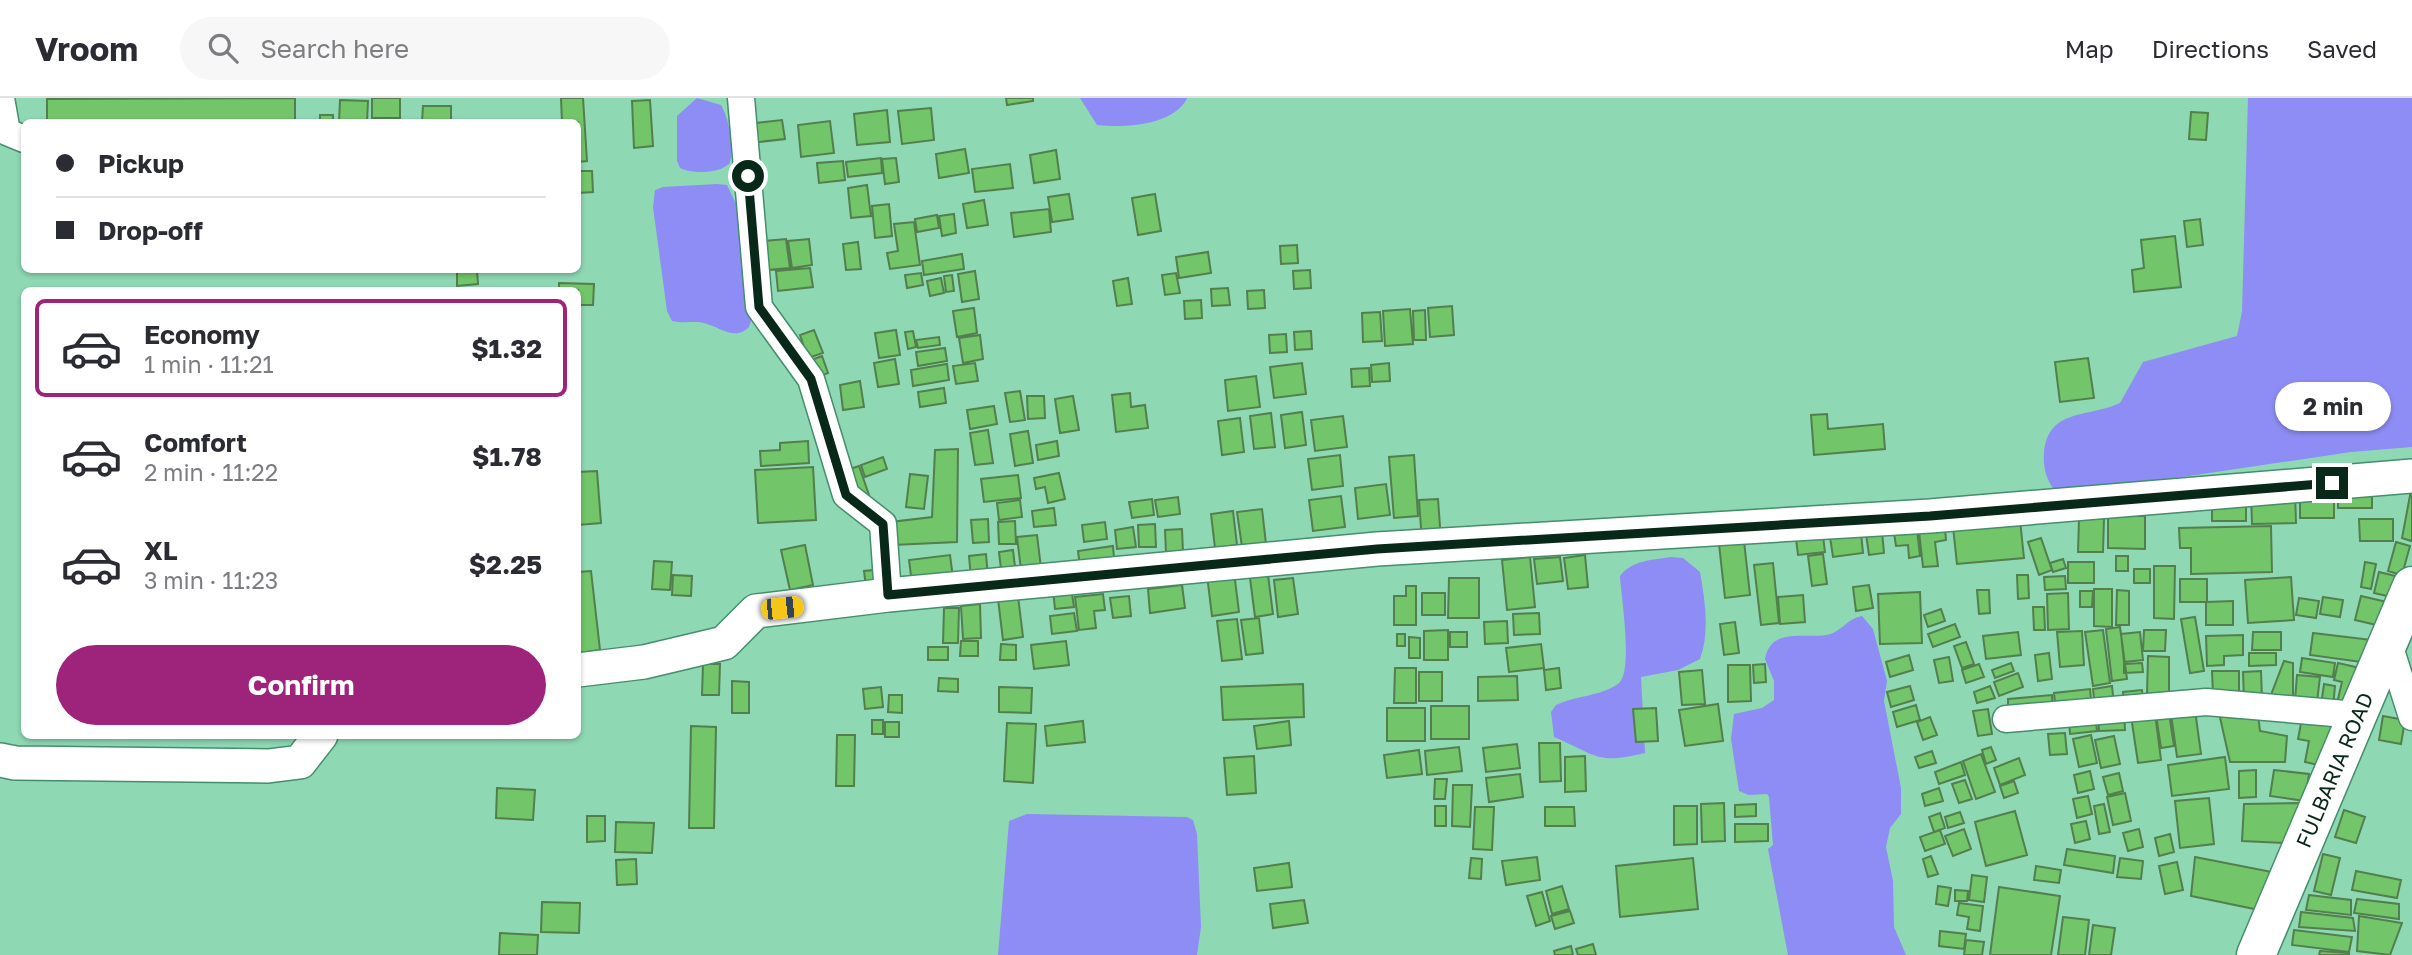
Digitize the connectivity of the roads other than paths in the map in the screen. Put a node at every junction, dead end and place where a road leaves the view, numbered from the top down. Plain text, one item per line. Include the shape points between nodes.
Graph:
1 (1, 98) edge
2 (741, 98) edge
3 (21, 138) edge
4 (2412, 476) edge
5 (2412, 586) edge
6 (888, 595) junction
7 (2388, 641) junction
8 (581, 670) edge
9 (2357, 715) junction
10 (2412, 717) edge
11 (2006, 719) dead end
12 (318, 739) edge
13 (0, 760) edge
14 (2256, 955) edge

1 - 3 street via 7,132
2 - 6 street via 759,307 811,379 846,495 883,524
4 - 6 street via 1930,516 1377,549
5 - 7 main road, FULBARIA ROAD
6 - 8 street via 756,611 724,643 644,662
7 - 9 main road, FULBARIA ROAD
7 - 10 street
9 - 11 street via 2206,702
9 - 14 main road, FULBARIA ROAD
12 - 13 street via 300,762 268,766

